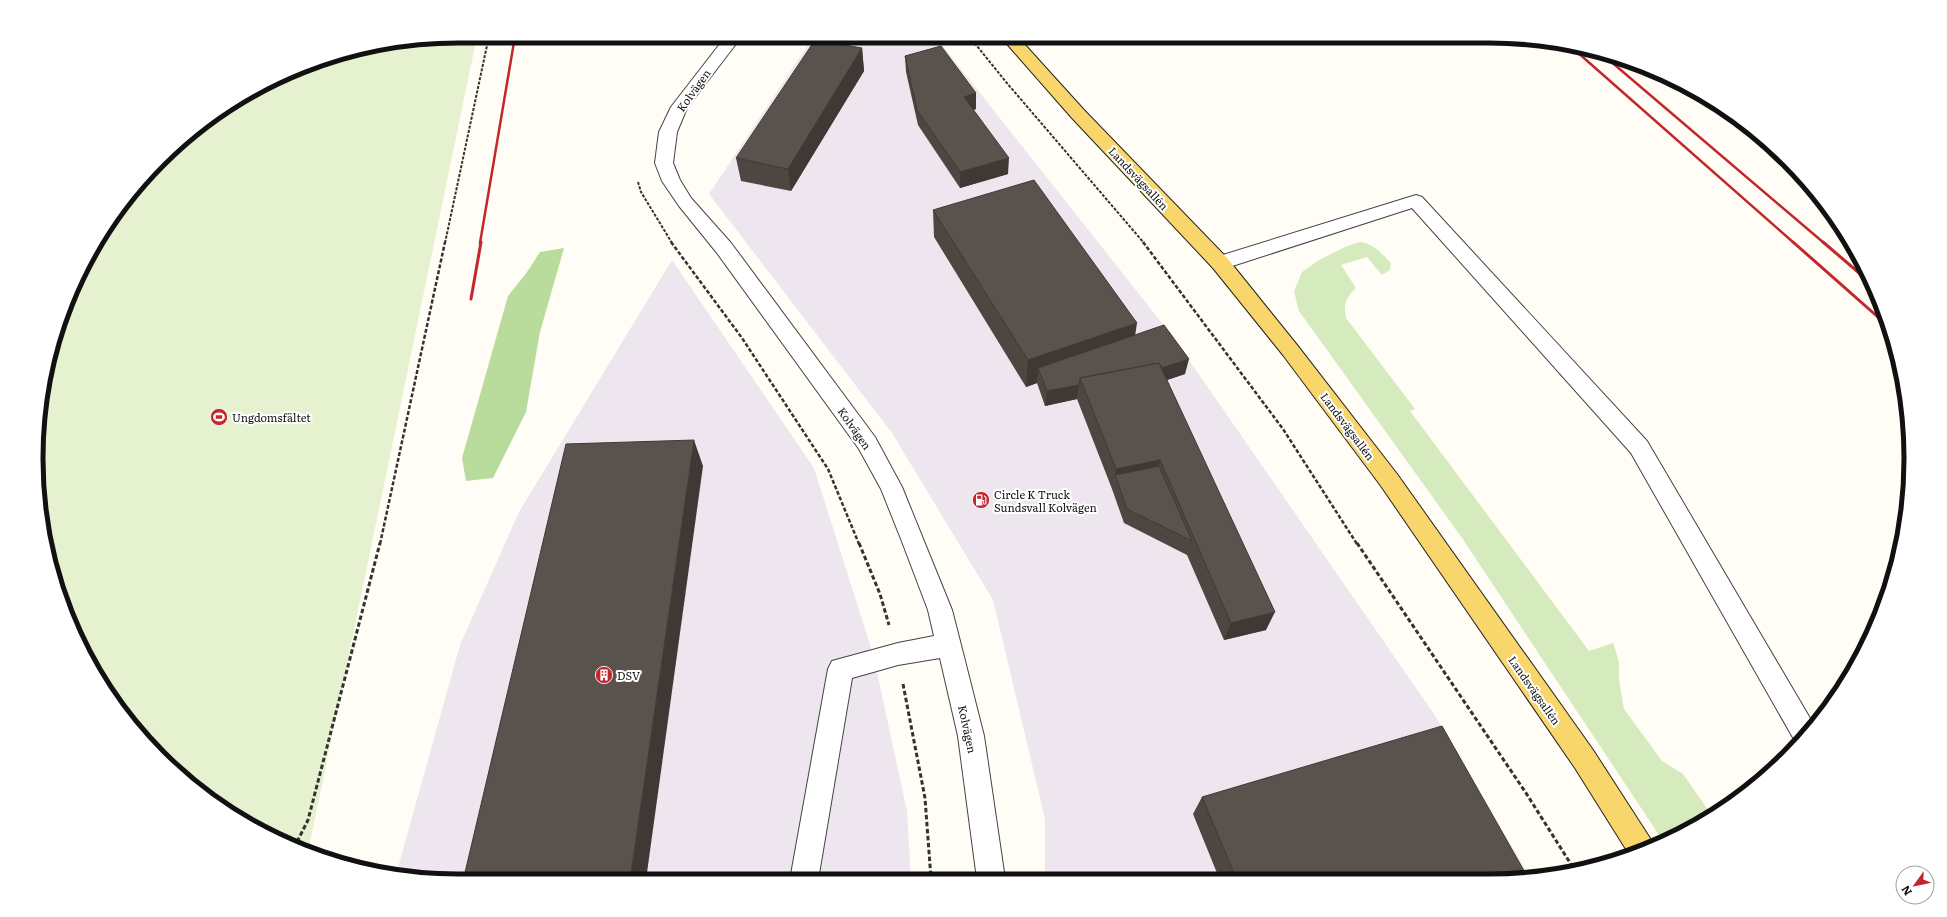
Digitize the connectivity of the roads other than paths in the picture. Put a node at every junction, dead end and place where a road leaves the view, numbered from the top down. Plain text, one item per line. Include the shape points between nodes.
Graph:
1 (729, 43) edge
2 (1014, 43) edge
3 (1220, 263) junction
4 (949, 645) junction
5 (1803, 730) edge
6 (1639, 845) edge
7 (805, 874) edge
8 (991, 874) edge

1 - 4 street, Kolvägen via 679,107 668,132 664,163 671,181 685,202 724,248 867,442 891,487 913,539 940,610
2 - 3 main road, Landsvägsallén
3 - 5 street via 1416,201 1639,447
3 - 6 main road, Landsvägsallén via 1390,480 1584,759
4 - 7 street via 898,654 841,669
4 - 8 street, Kolvägen via 971,736

